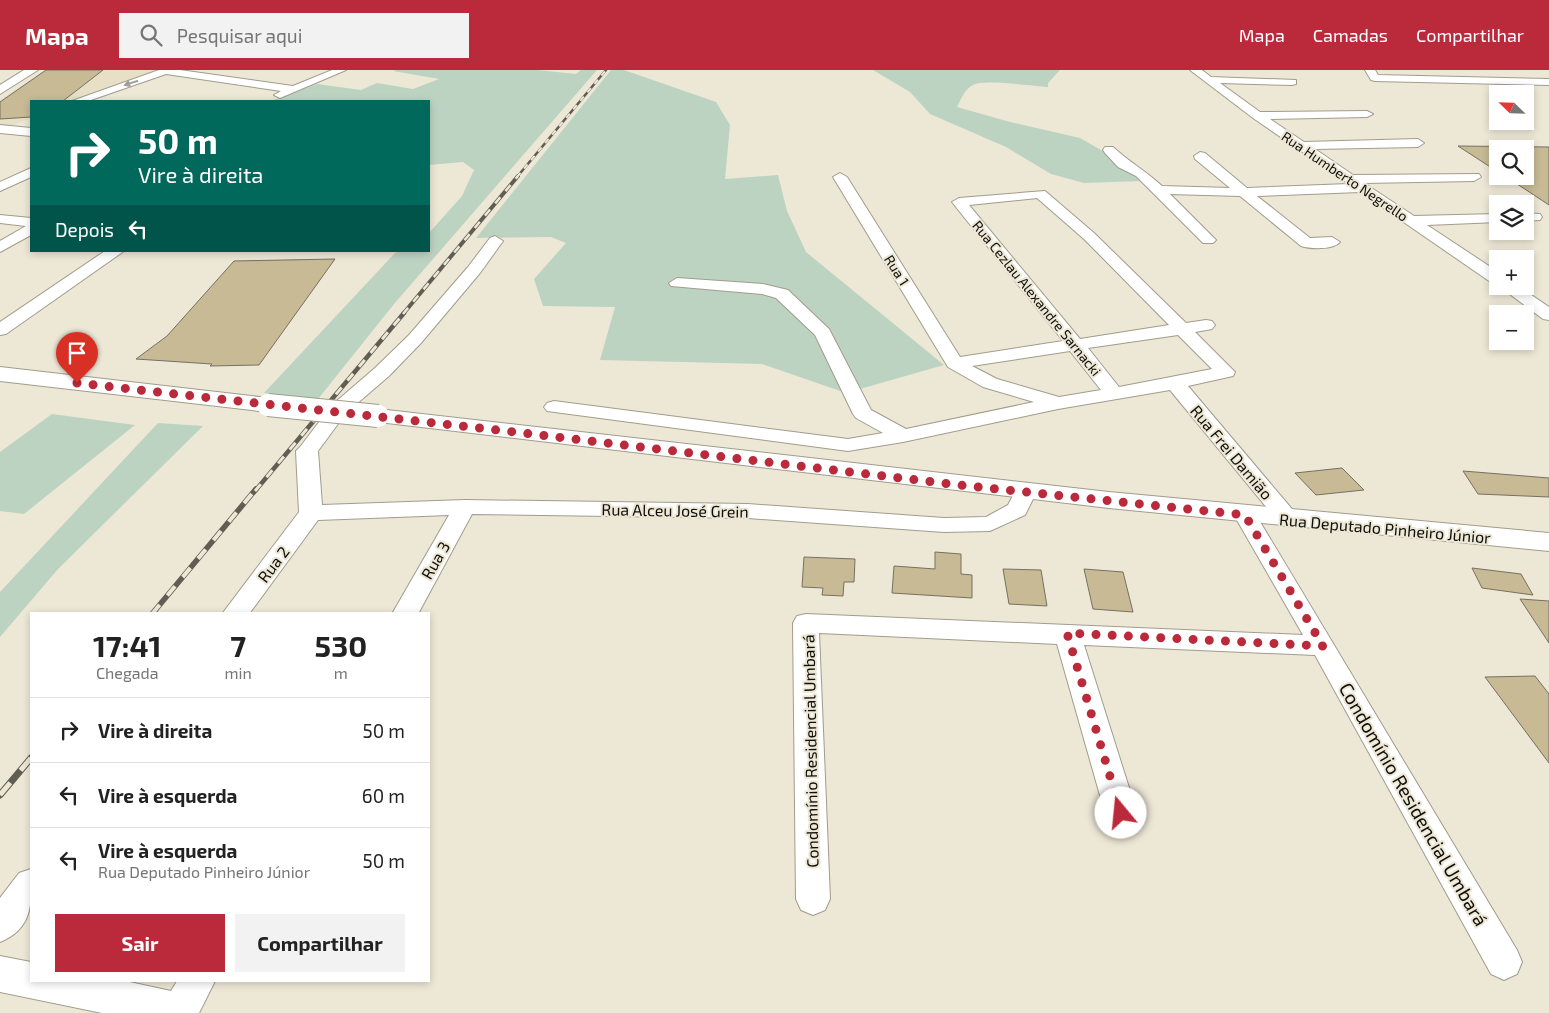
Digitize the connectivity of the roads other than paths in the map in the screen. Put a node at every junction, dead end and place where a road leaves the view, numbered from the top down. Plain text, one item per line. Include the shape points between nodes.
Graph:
1 (32, 70) edge
2 (341, 70) edge
3 (1195, 70) edge
4 (1285, 70) edge
5 (1490, 70) edge
6 (167, 71) edge
7 (1372, 74) edge
8 (1210, 80) junction
9 (1512, 80) junction
10 (1549, 82) edge
11 (293, 89) junction
12 (0, 90) edge
13 (93, 95) junction
14 (270, 98) dead end
15 (117, 99) dead end
16 (80, 100) edge
17 (1367, 114) dead end
18 (1257, 116) junction
19 (30, 122) edge
20 (6, 130) edge
21 (30, 132) edge
22 (1418, 143) dead end
23 (1301, 146) junction
24 (1109, 150) dead end
25 (1200, 156) dead end
26 (0, 171) edge
27 (30, 172) edge
28 (30, 172) edge
29 (840, 177) dead end
30 (1474, 177) dead end
31 (1350, 179) junction
32 (0, 187) edge
33 (1364, 188) junction
34 (1159, 190) junction
35 (1245, 192) junction
36 (1489, 218) edge
37 (0, 220) edge
38 (1410, 220) junction
39 (30, 222) edge
40 (30, 230) edge
41 (1208, 240) dead end
42 (495, 241) dead end
43 (1332, 242) dead end
44 (0, 247) edge
45 (115, 252) edge
46 (1489, 274) edge
47 (677, 283) dead end
48 (1520, 295) edge
49 (1549, 315) edge
50 (1206, 325) dead end
51 (1180, 329) junction
52 (0, 330) edge
53 (1077, 346) junction
54 (954, 363) junction
55 (0, 374) edge
56 (1175, 384) junction
57 (1115, 394) junction
58 (1058, 403) junction
59 (554, 407) dead end
60 (903, 436) junction
61 (1025, 493) junction
62 (465, 507) junction
63 (311, 513) junction
64 (1245, 515) junction
65 (1289, 520) junction
66 (1549, 542) edge
67 (237, 612) edge
68 (406, 612) edge
69 (1067, 633) junction
70 (1323, 646) junction
71 (1121, 813) dead end
72 (30, 885) edge
73 (813, 899) dead end
74 (0, 925) edge
75 (1504, 962) dead end
76 (0, 974) edge
77 (30, 980) edge
78 (46, 982) edge
79 (188, 996) edge

1 - 12 street
2 - 11 street
3 - 8 street, Rua Humberto Negrello
4 - 8 street via 1292,82
5 - 9 street
6 - 11 street
6 -> 13 street
7 - 9 street
8 - 18 street, Rua Humberto Negrello
9 - 10 street
11 - 14 street
13 - 15 street
13 - 16 street
17 - 18 street
18 - 23 street, Rua Humberto Negrello
19 - 20 street
20 - 21 street
22 - 23 street
23 - 31 street, Rua Humberto Negrello
24 - 34 street
25 - 35 street
26 - 27 street
28 - 32 street
29 - 54 street, Rua 1
30 - 31 street
31 - 33 street, Rua Humberto Negrello
33 - 35 street
33 - 38 street, Rua Humberto Negrello
34 - 35 street
34 - 41 street
35 - 43 street via 1306,243
36 - 38 street
37 - 39 street
38 - 46 street, Rua Humberto Negrello
40 - 44 street
42 - 63 street via 415,339 339,409 307,452
45 - 52 street
47 - 60 street via 767,289 782,294 823,333 864,414
48 - 49 street
50 - 51 street
51 - 53 street
51 - 53 street, Rua Cezlau Alexandre Sarnacki via 1074,221 1040,194 959,202
51 - 56 street via 1226,372
53 - 54 street
53 - 57 street, Rua Cezlau Alexandre Sarnacki
54 - 58 street via 984,381
55 - 61 street, Rua Deputado Pinheiro Júnior, bridge
56 - 57 street
56 - 65 street, Rua Frei Damião
57 - 58 street
58 - 60 street
59 - 60 street via 848,445
61 - 62 street, Rua Alceu José Grein via 1017,510 990,524 944,525 748,511
61 - 64 street, Rua Deputado Pinheiro Júnior
62 - 63 street, Rua Alceu José Grein
62 - 68 street, Rua 3
63 - 67 street, Rua 2
64 - 65 street, Rua Deputado Pinheiro Júnior
64 - 70 street, Condomínio Residencial Umbará
65 - 66 street, Rua Deputado Pinheiro Júnior
69 - 70 street, Condomínio Residencial Umbará
69 - 71 street
69 - 73 street, Condomínio Residencial Umbará via 806,623
70 - 75 street, Condomínio Residencial Umbará
72 - 74 street
76 - 77 street
78 - 79 street

